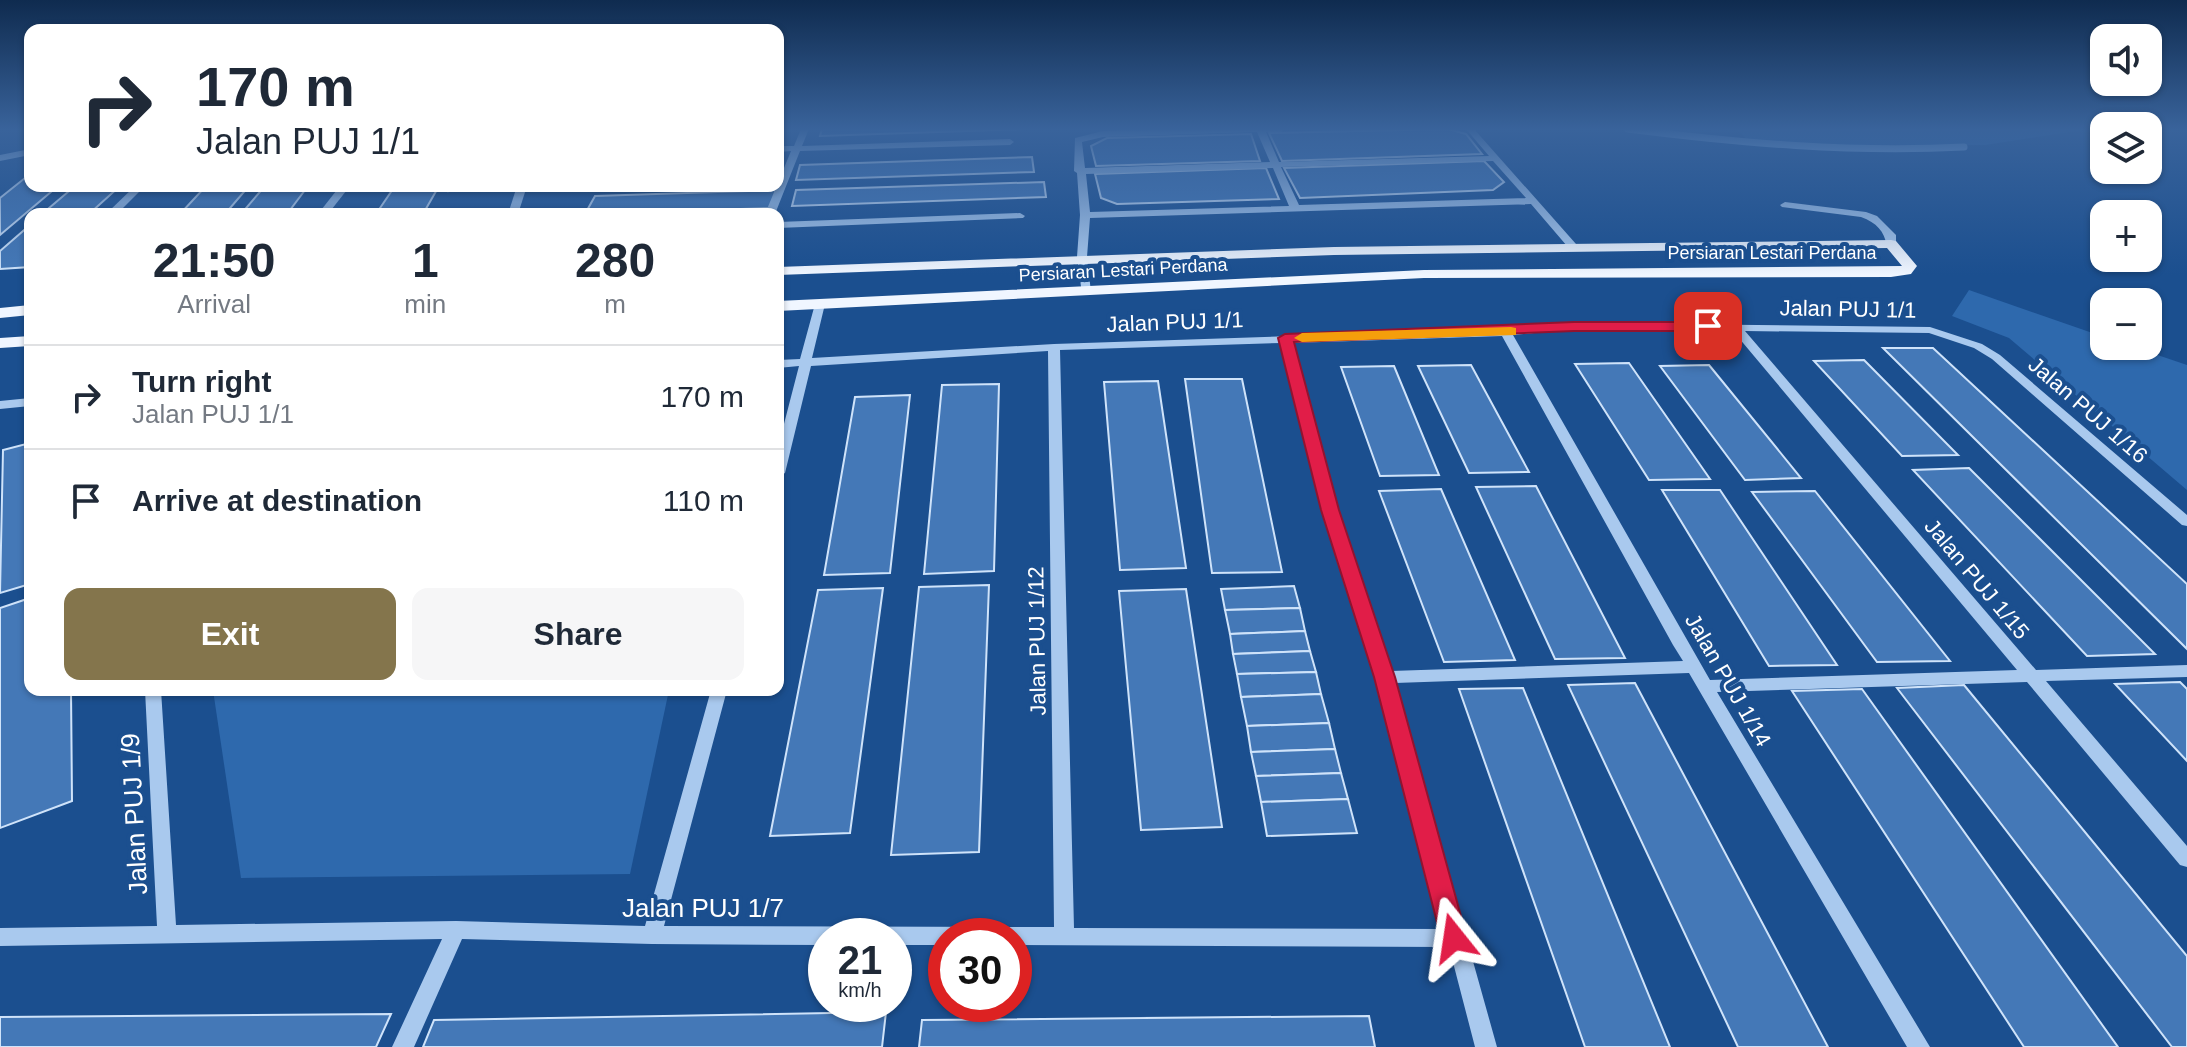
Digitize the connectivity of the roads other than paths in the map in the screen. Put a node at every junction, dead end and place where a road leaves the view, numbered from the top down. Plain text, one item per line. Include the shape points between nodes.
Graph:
1 (1080, 178) edge
2 (1282, 178) edge
3 (1512, 178) edge
4 (134, 192) edge
5 (340, 192) edge
6 (1531, 201) junction
7 (1785, 205) dead end
8 (117, 208) edge
9 (328, 208) edge
10 (1295, 208) junction
11 (1085, 215) junction
12 (1020, 216) dead end
13 (784, 225) edge
14 (1571, 244) junction
15 (1891, 244) junction
16 (1082, 257) junction
17 (784, 271) edge
18 (1086, 292) junction
19 (820, 304) junction
20 (784, 306) edge
21 (24, 311) edge
22 (0, 313) edge
23 (1735, 327) junction
24 (1506, 332) junction
25 (1285, 338) junction
26 (1958, 338) joint
27 (24, 341) edge
28 (0, 343) edge
29 (1054, 347) junction
30 (805, 363) junction
31 (784, 364) edge
32 (24, 403) edge
33 (0, 405) edge
34 (784, 449) edge
35 (2187, 522) edge
36 (1694, 667) junction
37 (2187, 671) edge
38 (2031, 676) junction
39 (1385, 677) junction
40 (1705, 686) junction
41 (153, 696) edge
42 (717, 696) edge
43 (2187, 859) edge
44 (456, 930) junction
45 (167, 935) junction
46 (652, 935) junction
47 (1064, 935) junction
48 (0, 937) edge
49 (1454, 938) junction
50 (403, 1047) edge
51 (1486, 1047) edge
52 (1919, 1047) edge

1 - 11 street
2 - 10 street
3 - 6 street
4 - 8 street
5 - 9 street
6 - 10 street
6 - 14 street
7 - 15 street via 1874,218 1891,235
10 - 11 street
11 - 16 street
12 - 13 street
14 - 15 main road, Persiaran Lestari Perdana
14 - 16 main road, Persiaran Lestari Perdana
15 - 18 main road, Persiaran Lestari Perdana via 1910,266 1906,271 1424,274
16 - 17 main road, Persiaran Lestari Perdana
16 - 18 street
18 - 19 main road, Persiaran Lestari Perdana
19 - 20 main road, Persiaran Lestari Perdana
19 - 30 street
21 - 22 main road
23 - 24 street, Jalan PUJ 1/1 via 1574,326
23 - 26 street, Jalan PUJ 1/1 via 1906,329
23 - 38 street, Jalan PUJ 1/15
24 - 25 street, Jalan PUJ 1/1
24 - 36 street, Jalan PUJ 1/14
25 - 29 street, Jalan PUJ 1/1
25 - 39 street via 1330,510
26 - 35 street, Jalan PUJ 1/16 via 1996,357
27 - 28 main road
29 - 30 street, Jalan PUJ 1/1
29 - 47 street, Jalan PUJ 1/12
30 - 31 street, Jalan PUJ 1/1
30 - 34 street
32 - 33 street
36 - 39 street
36 - 40 street, Jalan PUJ 1/14
37 - 38 street
38 - 40 street
38 - 43 street, Jalan PUJ 1/15
39 - 49 street
40 - 52 street, Jalan PUJ 1/14
41 - 45 street, Jalan PUJ 1/9
42 - 46 street
44 - 45 street, Jalan PUJ 1/7
44 - 46 street, Jalan PUJ 1/7
44 - 50 street
45 - 48 street, Jalan PUJ 1/7
46 - 47 street, Jalan PUJ 1/7
47 - 49 street, Jalan PUJ 1/7
49 - 51 street

